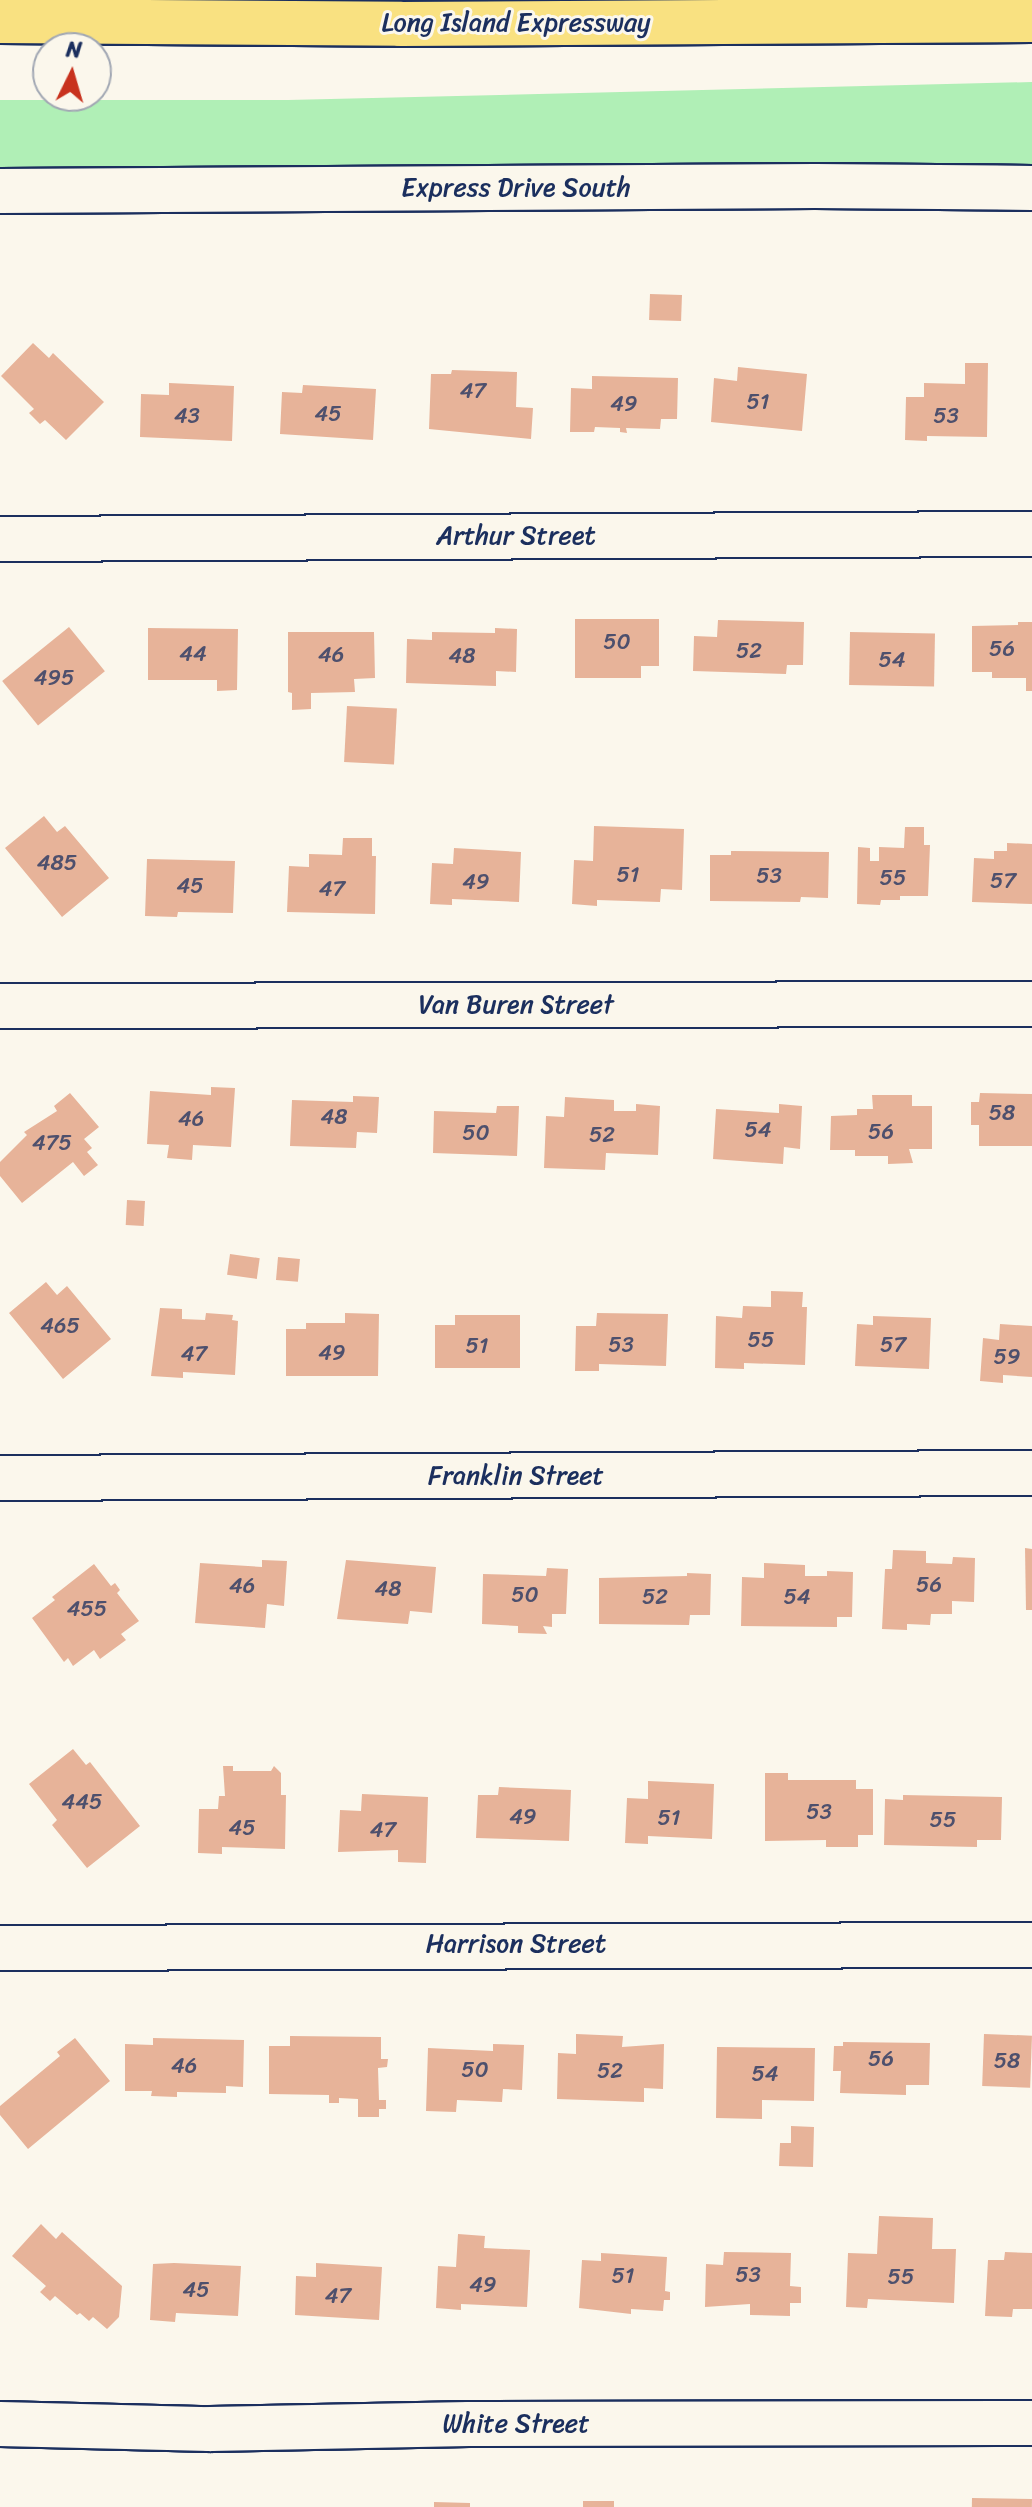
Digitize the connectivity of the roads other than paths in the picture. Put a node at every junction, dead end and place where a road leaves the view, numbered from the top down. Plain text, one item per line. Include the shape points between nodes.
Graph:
1 (1032, 20) edge
2 (0, 21) edge
3 (1032, 188) edge
4 (0, 191) edge
5 (1032, 534) edge
6 (0, 539) edge
7 (1032, 1004) edge
8 (0, 1006) edge
9 (1032, 1473) edge
10 (0, 1478) edge
11 (1032, 1945) edge
12 (0, 1948) edge
13 (1032, 2423) edge
14 (0, 2424) edge

1 - 2 highway, Long Island Expressway
3 - 4 street, Express Drive South
5 - 6 street, Arthur Street
7 - 8 street, Van Buren Street
9 - 10 street, Franklin Street
11 - 12 street, Harrison Street
13 - 14 street, White Street via 210,2429

